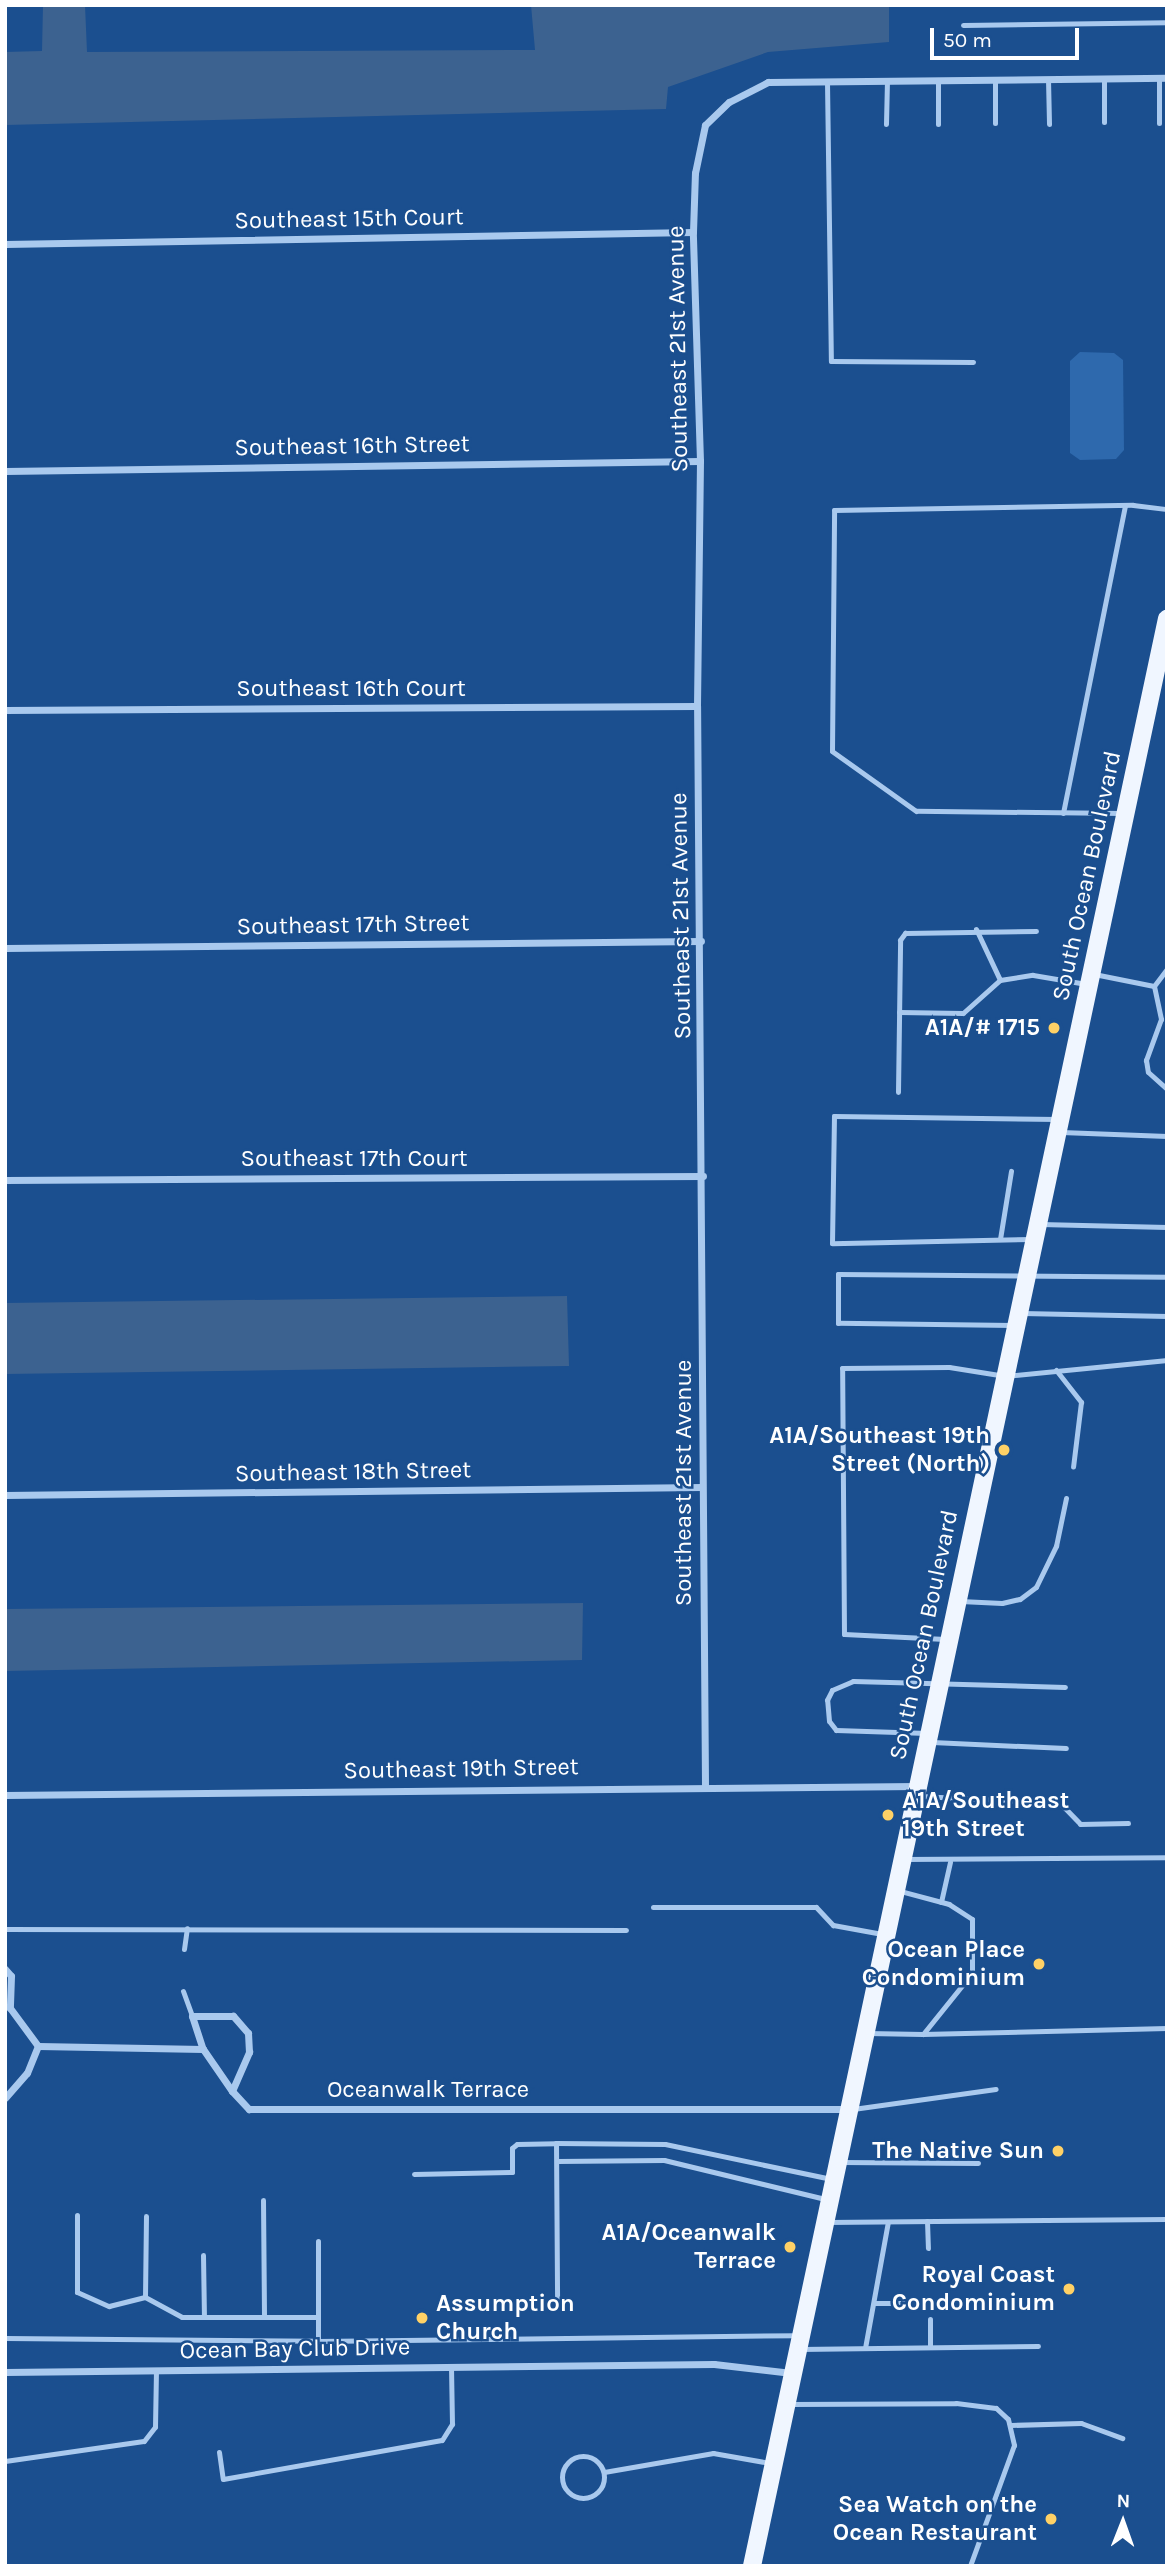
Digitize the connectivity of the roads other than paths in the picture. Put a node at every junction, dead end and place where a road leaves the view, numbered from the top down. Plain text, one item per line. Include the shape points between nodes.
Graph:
1 (1167, 22) edge
2 (963, 25) dead end
3 (1104, 78) junction
4 (1163, 78) edge
5 (995, 79) junction
6 (1048, 79) junction
7 (938, 80) junction
8 (887, 81) junction
9 (827, 82) junction
10 (1104, 122) dead end
11 (995, 123) dead end
12 (1159, 123) dead end
13 (887, 124) dead end
14 (938, 124) dead end
15 (1049, 124) dead end
16 (693, 232) junction
17 (5, 244) edge
18 (973, 362) dead end
19 (700, 461) junction
20 (5, 471) edge
21 (1125, 506) junction
22 (1167, 509) edge
23 (1167, 619) edge
24 (697, 706) junction
25 (5, 709) edge
26 (1063, 813) junction
27 (1125, 813) junction
28 (976, 929) junction
29 (1036, 931) dead end
30 (701, 941) junction
31 (5, 948) edge
32 (1167, 969) edge
33 (1090, 979) junction
34 (1000, 980) junction
35 (1154, 986) junction
36 (899, 1012) junction
37 (1167, 1090) edge
38 (898, 1092) dead end
39 (1058, 1125) junction
40 (1167, 1136) edge
41 (1011, 1171) dead end
42 (703, 1176) junction
43 (5, 1180) edge
44 (1167, 1227) edge
45 (1036, 1231) junction
46 (1000, 1240) junction
47 (1027, 1274) junction
48 (1167, 1277) edge
49 (1167, 1316) edge
50 (1017, 1319) junction
51 (1167, 1360) edge
52 (1056, 1370) junction
53 (1005, 1376) junction
54 (1073, 1467) dead end
55 (702, 1487) junction
56 (5, 1495) edge
57 (1066, 1498) dead end
58 (957, 1601) junction
59 (948, 1640) junction
60 (939, 1682) junction
61 (1065, 1687) dead end
62 (927, 1737) junction
63 (1066, 1748) dead end
64 (705, 1785) junction
65 (916, 1791) junction
66 (5, 1794) edge
67 (1128, 1823) dead end
68 (1167, 1857) edge
69 (902, 1859) junction
70 (950, 1862) junction
71 (895, 1890) junction
72 (941, 1902) junction
73 (653, 1907) dead end
74 (187, 1928) junction
75 (5, 1929) edge
76 (626, 1930) dead end
77 (885, 1935) junction
78 (184, 1949) dead end
79 (5, 1969) edge
80 (183, 1991) dead end
81 (192, 2015) junction
82 (1167, 2028) edge
83 (864, 2033) junction
84 (923, 2034) junction
85 (38, 2046) junction
86 (203, 2049) junction
87 (996, 2089) dead end
88 (232, 2091) junction
89 (5, 2098) edge
90 (848, 2109) junction
91 (556, 2143) junction
92 (556, 2161) junction
93 (978, 2163) dead end
94 (836, 2171) junction
95 (414, 2174) dead end
96 (263, 2200) dead end
97 (830, 2200) junction
98 (77, 2215) dead end
99 (146, 2216) dead end
100 (1167, 2218) edge
101 (927, 2221) junction
102 (825, 2222) junction
103 (888, 2222) junction
104 (318, 2241) dead end
105 (928, 2248) dead end
106 (203, 2255) dead end
107 (145, 2297) junction
108 (557, 2298) dead end
109 (874, 2303) junction
110 (903, 2303) dead end
111 (204, 2317) junction
112 (264, 2317) junction
113 (317, 2317) junction
114 (930, 2319) dead end
115 (5, 2339) edge
116 (318, 2342) junction
117 (802, 2342) junction
118 (1038, 2346) dead end
119 (930, 2347) junction
120 (865, 2348) junction
121 (451, 2367) junction
122 (156, 2370) junction
123 (5, 2372) edge
124 (794, 2374) junction
125 (787, 2404) junction
126 (1011, 2425) junction
127 (1122, 2438) dead end
128 (219, 2452) dead end
129 (5, 2461) edge
130 (774, 2464) junction
131 (604, 2472) junction
132 (752, 2566) edge
133 (970, 2566) edge

1 - 2 lane
3 - 4 street
3 - 6 street
3 - 10 lane
4 - 12 lane
5 - 6 street
5 - 7 street
5 - 11 lane
6 - 15 lane
7 - 8 street
7 - 14 lane
8 - 9 street
8 - 13 lane
9 - 16 street, Southeast 21st Avenue via 768,82 729,102 705,125 695,173
9 - 18 lane via 831,361
16 - 17 street, Southeast 15th Court
16 - 19 street, Southeast 21st Avenue
19 - 20 street, Southeast 16th Street
19 - 24 street, Southeast 21st Avenue
21 - 22 lane
21 - 26 lane
21 - 26 lane via 834,510 832,751 916,811
23 - 27 main road, South Ocean Boulevard
24 - 25 street, Southeast 16th Court
24 - 30 street, Southeast 21st Avenue
26 - 27 lane
27 - 33 main road, South Ocean Boulevard
28 - 29 lane
28 - 34 lane
28 - 36 lane via 905,933 900,940
30 - 31 street, Southeast 17th Street
30 - 42 street, Southeast 21st Avenue
32 - 35 lane
33 - 34 lane via 1033,975
33 - 35 lane
33 - 39 main road, South Ocean Boulevard
34 - 36 lane via 963,1013
35 - 37 lane via 1161,1019 1146,1060 1148,1073
36 - 38 lane
39 - 40 lane
39 - 45 main road, South Ocean Boulevard
39 - 46 lane via 834,1116 832,1244
41 - 46 lane
42 - 43 street, Southeast 17th Court
42 - 55 street, Southeast 21st Avenue
44 - 45 lane
45 - 46 lane
45 - 47 main road, South Ocean Boulevard
47 - 48 lane
47 - 50 main road, South Ocean Boulevard
47 - 50 lane via 838,1274 838,1323
49 - 50 lane
50 - 53 main road, South Ocean Boulevard
51 - 52 lane
52 - 53 lane
52 - 54 lane via 1082,1402
53 - 58 main road, South Ocean Boulevard
53 - 59 lane via 949,1367 842,1368 844,1634
55 - 56 street, Southeast 18th Street
55 - 64 street, Southeast 21st Avenue
57 - 58 lane via 1056,1546 1036,1587 1020,1599 1002,1603
58 - 59 main road, South Ocean Boulevard
59 - 60 main road, South Ocean Boulevard
60 - 61 lane
60 - 62 main road, South Ocean Boulevard
60 - 62 lane via 853,1681 832,1690 827,1700 829,1721 836,1730
62 - 63 lane
62 - 65 main road, South Ocean Boulevard
64 - 65 street, Southeast 19th Street
64 - 66 street, Southeast 19th Street
65 - 67 lane via 1060,1803 1080,1824
65 - 69 main road, South Ocean Boulevard
68 - 70 lane
69 - 70 lane
69 - 71 main road, South Ocean Boulevard
70 - 72 lane
71 - 72 lane
71 - 77 main road, South Ocean Boulevard
72 - 84 lane via 972,1919 972,1973
73 - 77 lane via 816,1908 833,1925
74 - 75 lane
74 - 76 lane
74 - 78 lane
77 - 83 main road, South Ocean Boulevard
79 - 85 street via 11,1976 10,2008
80 - 81 lane
81 - 86 street, Oceanwalk Terrace
81 - 88 street via 233,2016 248,2033 250,2052
82 - 84 lane
83 - 84 lane
83 - 90 main road, South Ocean Boulevard
85 - 86 street
85 - 89 street via 27,2073
86 - 88 street, Oceanwalk Terrace
87 - 90 lane
88 - 90 street, Oceanwalk Terrace via 249,2109
90 - 94 main road, South Ocean Boulevard
91 - 92 lane
91 - 94 lane via 665,2144
91 - 95 lane via 517,2144 512,2148 512,2172
92 - 97 lane via 664,2160
92 - 108 lane
93 - 94 lane
94 - 97 main road, South Ocean Boulevard
96 - 112 lane
97 - 102 main road, South Ocean Boulevard
98 - 107 lane via 78,2292 109,2306
99 - 107 lane
100 - 101 lane
101 - 103 lane
101 - 105 lane
102 - 103 lane
102 - 117 main road, South Ocean Boulevard
103 - 109 lane
104 - 113 lane
106 - 111 lane
107 - 111 lane via 182,2317
109 - 110 lane
109 - 120 lane
111 - 112 lane
112 - 113 lane
113 - 116 lane
114 - 119 lane
115 - 116 lane
116 - 117 lane
117 - 120 lane
117 - 124 main road, South Ocean Boulevard
118 - 119 lane
119 - 120 lane
121 - 122 street, Ocean Bay Club Drive
121 - 124 street, Ocean Bay Club Drive via 714,2364
121 - 128 lane via 452,2424 442,2440 223,2479
122 - 123 street, Ocean Bay Club Drive
122 - 129 lane via 155,2427 144,2441
124 - 125 main road, South Ocean Boulevard
125 - 126 lane via 956,2403 996,2408
125 - 130 main road, South Ocean Boulevard
126 - 127 lane via 1081,2423
126 - 133 lane via 1010,2461
130 - 131 lane via 713,2453
130 - 132 main road, South Ocean Boulevard
131 - 131 lane via 593,2457 574,2457 566,2463 562,2481 573,2496 583,2498 600,2490

